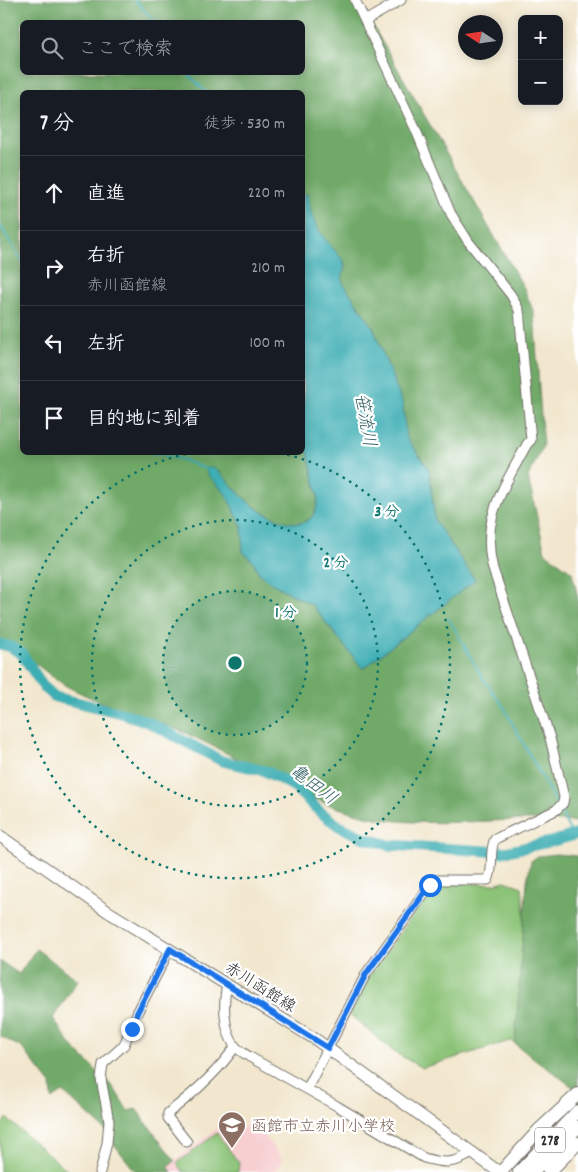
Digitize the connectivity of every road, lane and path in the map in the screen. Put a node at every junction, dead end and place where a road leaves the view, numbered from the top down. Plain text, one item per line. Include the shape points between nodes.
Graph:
1 (355, 0) edge
2 (401, 0) edge
3 (365, 21) junction
4 (0, 836) edge
5 (170, 949) junction
6 (227, 984) junction
7 (235, 1047) junction
8 (328, 1048) junction
9 (307, 1089) junction
10 (578, 1094) edge
11 (578, 1111) edge
12 (578, 1127) edge
13 (187, 1142) dead end
14 (578, 1143) edge
15 (473, 1152) junction
16 (451, 1162) junction
17 (527, 1171) edge
18 (100, 1172) edge
19 (448, 1172) edge
20 (500, 1172) edge
21 (549, 1172) edge

1 - 3 street
2 - 3 street
3 - 8 street via 451,214 519,310 531,440 492,514 488,545 564,797 558,808 498,836 492,847 488,880 434,880 366,974
4 - 5 main road, 赤川函館線 via 107,911
5 - 6 main road, 赤川函館線
5 - 18 street via 124,1045 103,1064 101,1079 109,1120
6 - 7 street via 224,1000 227,1026
6 - 8 main road, 赤川函館線
7 - 9 street
7 - 13 street via 223,1064 168,1113 168,1118
8 - 9 street
8 - 15 main road, 赤川函館線
9 - 16 street via 414,1154 434,1161
10 - 20 highway
11 - 17 highway, 278
12 - 17 highway, 278
14 - 21 highway
15 - 16 street
15 - 20 main road, 赤川函館線
16 - 19 street

